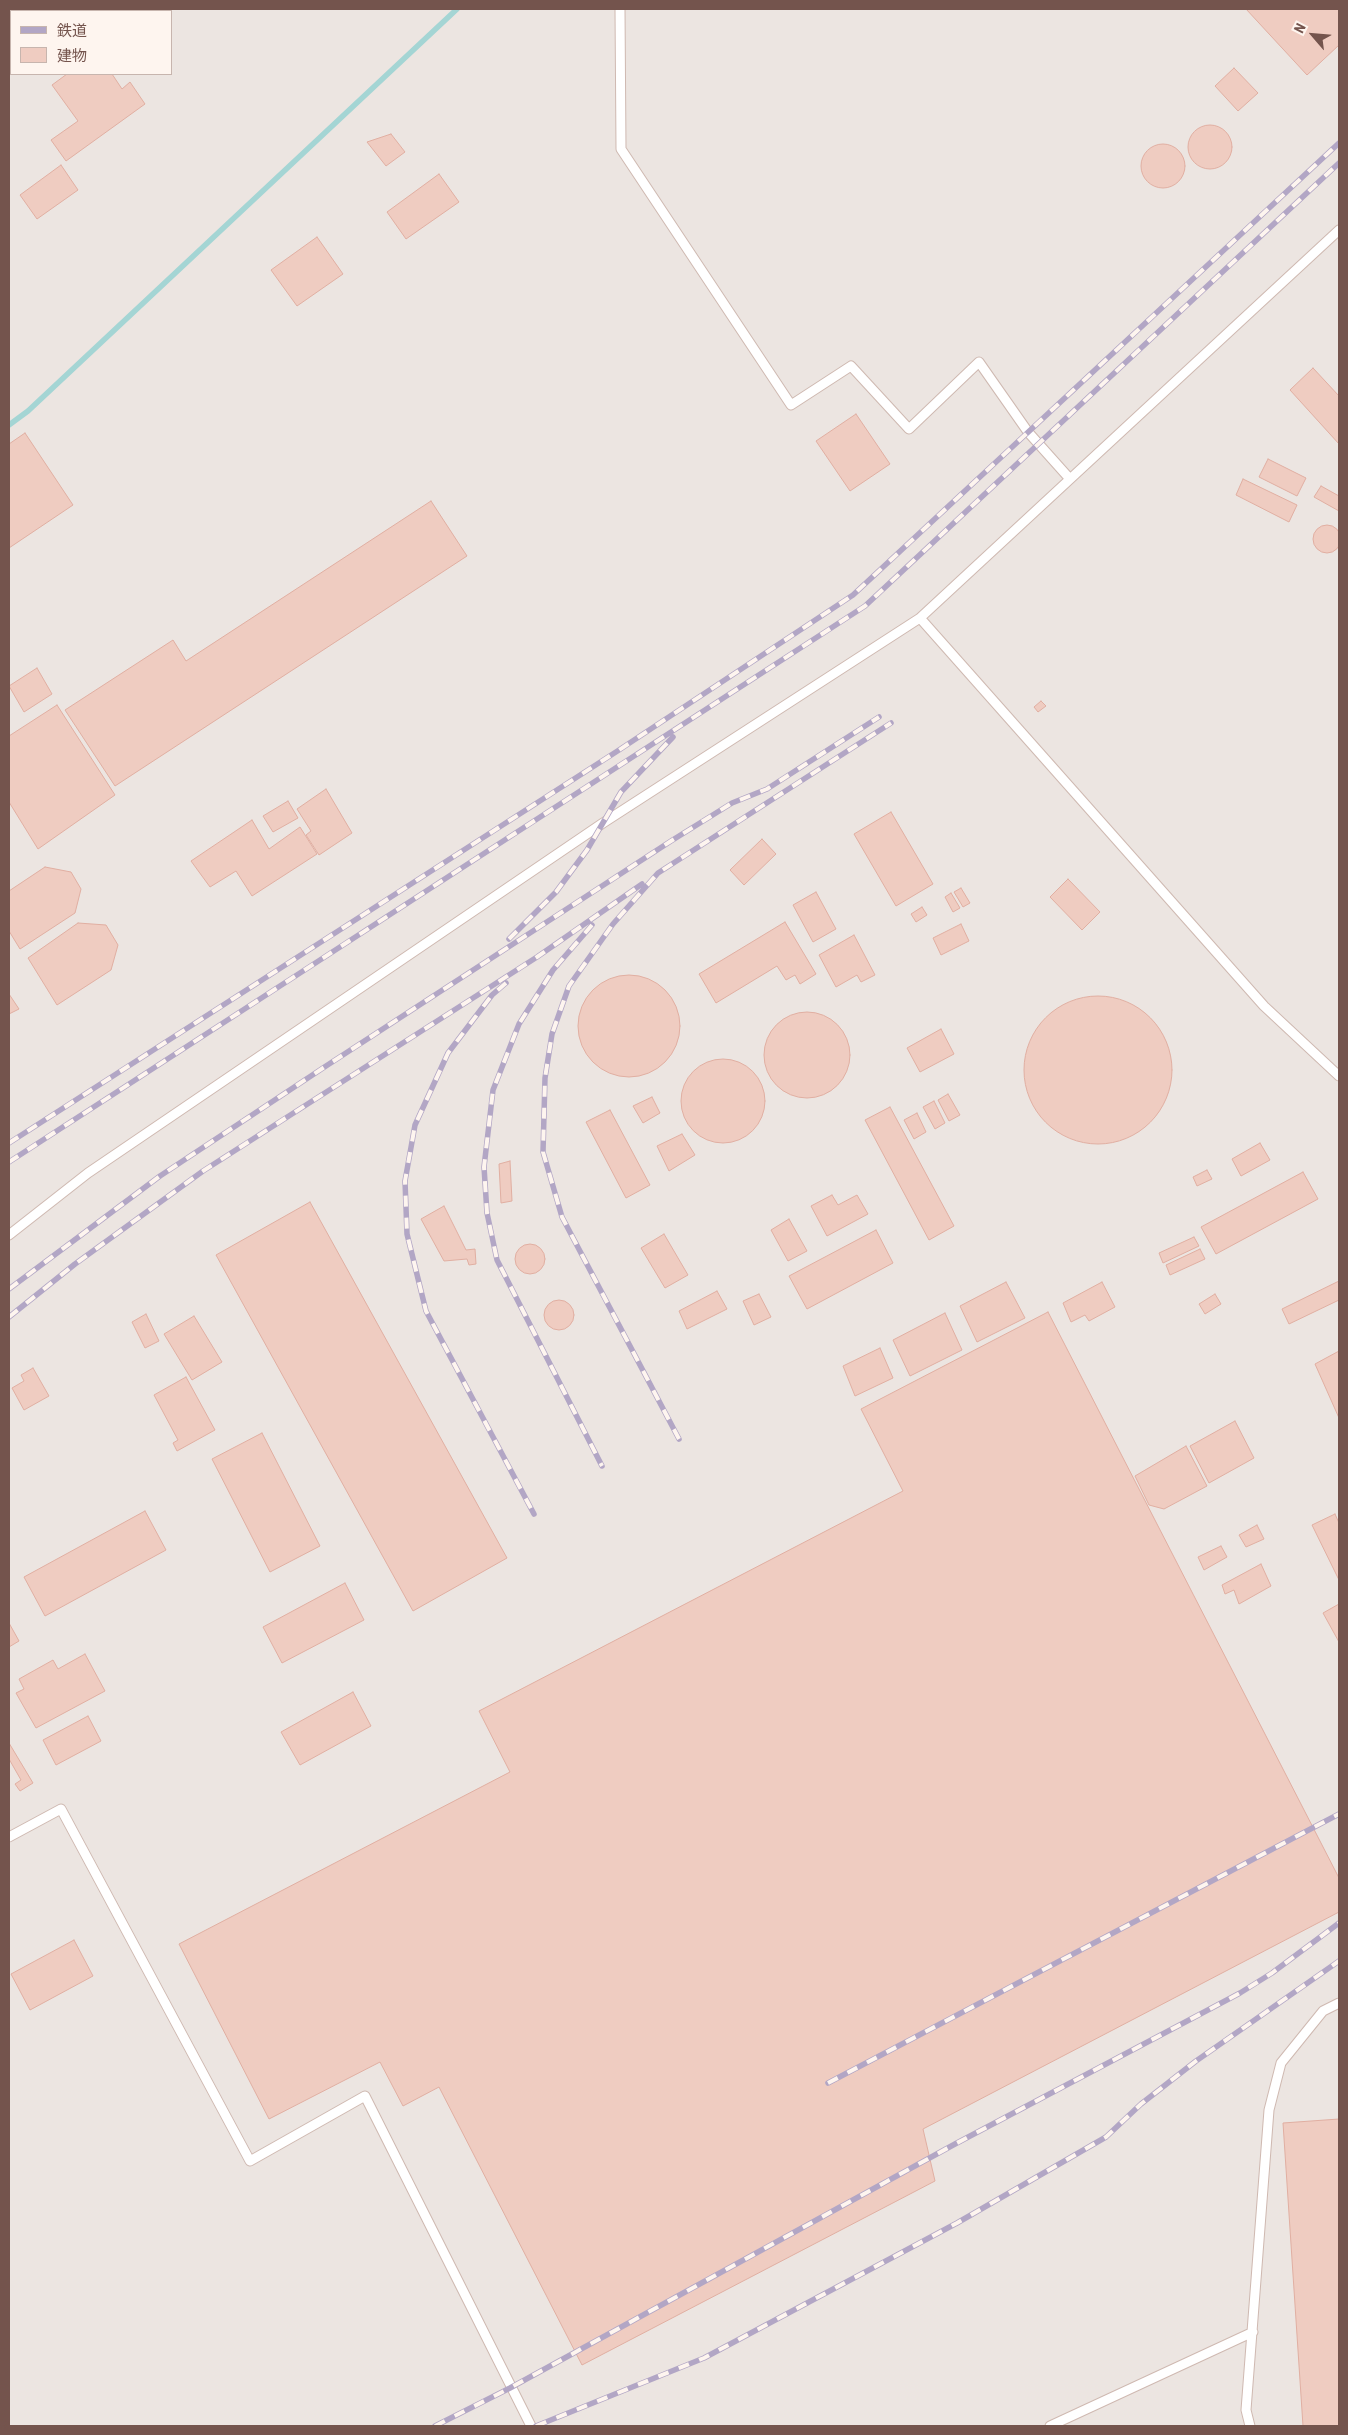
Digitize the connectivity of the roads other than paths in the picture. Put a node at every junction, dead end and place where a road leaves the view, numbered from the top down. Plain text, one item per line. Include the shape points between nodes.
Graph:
1 (620, 9) edge
2 (1339, 230) edge
3 (1070, 479) junction
4 (920, 618) junction
5 (1339, 1076) edge
6 (11, 1230) edge
7 (9, 1838) edge
8 (1339, 2003) edge
9 (1252, 2332) junction
10 (531, 2426) edge
11 (1050, 2426) edge
12 (1250, 2426) edge

1 - 3 lane via 621,149 791,405 852,366 909,429 978,362 1028,432
2 - 3 lane
3 - 4 lane
4 - 5 lane via 1264,1006
4 - 6 lane via 628,806 88,1173
7 - 10 lane via 61,1809 250,2161 366,2096
8 - 9 lane via 1323,2011 1281,2064 1269,2110
9 - 11 lane
9 - 12 lane via 1246,2410

